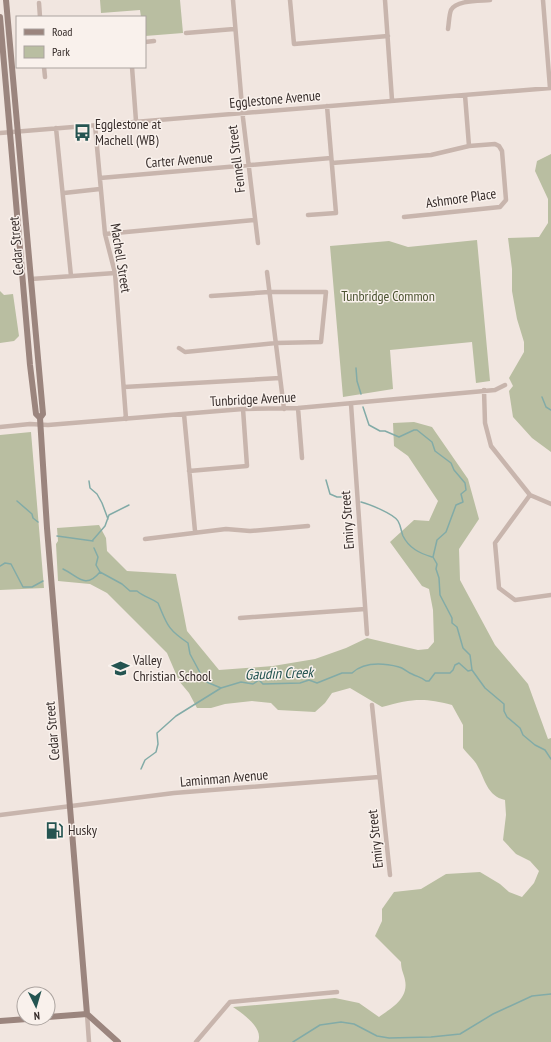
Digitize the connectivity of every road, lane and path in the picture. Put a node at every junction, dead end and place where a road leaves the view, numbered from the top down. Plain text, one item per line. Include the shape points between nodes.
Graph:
1 (6, 0) edge
2 (233, 0) edge
3 (290, 0) edge
4 (385, 0) edge
5 (490, 0) edge
6 (543, 0) edge
7 (38, 3) dead end
8 (40, 16) edge
9 (0, 17) edge
10 (234, 29) junction
11 (448, 29) dead end
12 (186, 33) dead end
13 (388, 36) junction
14 (154, 41) dead end
15 (146, 42) edge
16 (44, 68) edge
17 (132, 68) edge
18 (45, 77) dead end
19 (551, 88) edge
20 (465, 95) junction
21 (392, 100) junction
22 (327, 106) junction
23 (242, 112) junction
24 (136, 121) junction
25 (96, 126) junction
26 (56, 128) junction
27 (14, 132) junction
28 (0, 133) edge
29 (469, 146) junction
30 (331, 160) junction
31 (249, 165) junction
32 (100, 178) junction
33 (100, 189) junction
34 (64, 193) junction
35 (308, 215) dead end
36 (404, 217) dead end
37 (254, 220) junction
38 (105, 234) junction
39 (258, 243) dead end
40 (114, 272) junction
41 (267, 272) dead end
42 (71, 276) junction
43 (31, 279) junction
44 (269, 292) junction
45 (212, 296) dead end
46 (276, 343) junction
47 (178, 348) dead end
48 (280, 378) junction
49 (505, 385) dead end
50 (124, 387) junction
51 (484, 390) junction
52 (350, 404) junction
53 (298, 408) junction
54 (243, 409) junction
55 (284, 409) junction
56 (184, 414) junction
57 (126, 419) junction
58 (40, 421) junction
59 (0, 427) edge
60 (302, 458) dead end
61 (190, 471) junction
62 (530, 495) junction
63 (551, 504) edge
64 (308, 526) dead end
65 (195, 531) junction
66 (145, 539) dead end
67 (551, 595) edge
68 (365, 609) junction
69 (240, 618) dead end
70 (367, 634) dead end
71 (372, 705) dead end
72 (380, 776) junction
73 (70, 806) junction
74 (0, 815) edge
75 (390, 875) dead end
76 (337, 992) dead end
77 (87, 1014) junction
78 (56, 1016) edge
79 (16, 1020) edge
80 (0, 1021) edge
81 (89, 1042) edge
82 (118, 1042) edge
83 (196, 1042) edge

1 - 27 main road, Cedar Street
2 - 10 street, Fennell Street
3 - 13 street via 294,44
4 - 13 street
5 - 11 street via 456,5 451,10
6 - 19 street
7 - 8 street
9 - 27 main road, Cedar Street
10 - 12 street
10 - 23 street, Fennell Street
13 - 21 street
14 - 15 street
16 - 18 street
17 - 24 street
19 - 20 street, Egglestone Avenue
20 - 21 street, Egglestone Avenue
20 - 29 street
21 - 22 street, Egglestone Avenue
22 - 23 street, Egglestone Avenue
22 - 30 street
23 - 24 street, Egglestone Avenue
23 - 31 street, Fennell Street
24 - 25 street, Egglestone Avenue
25 - 26 street, Egglestone Avenue
25 - 32 street, Machell Street
26 - 27 street, Egglestone Avenue
26 - 34 street
27 - 28 street, Egglestone Avenue
27 - 43 main road, Cedar Street
27 - 58 main road, Cedar Street via 30,365 36,414
29 - 30 street, Carter Avenue via 431,155
29 - 36 street, Ashmore Place via 499,146 502,151 506,200 504,204 500,207
30 - 31 street, Carter Avenue
30 - 35 street via 336,213
31 - 32 street, Carter Avenue
31 - 37 street, Fennell Street
32 - 33 street, Machell Street
33 - 34 street
33 - 38 street, Machell Street
34 - 42 street
37 - 38 street
37 - 39 street, Fennell Street
38 - 40 street, Machell Street
40 - 42 street
40 - 50 street, Machell Street
41 - 44 street
42 - 43 street
43 - 58 main road, Cedar Street via 43,414
44 - 45 street
44 - 46 street
44 - 46 street via 326,292 321,342
46 - 47 street via 185,352
46 - 48 street
48 - 50 street
48 - 55 street
49 - 51 street, Tunbridge Avenue via 495,390
50 - 57 street, Machell Street
51 - 52 street, Tunbridge Avenue
51 - 62 street via 485,423 491,446
52 - 53 street, Tunbridge Avenue
52 - 68 street, Emiry Street
53 - 55 street, Tunbridge Avenue
53 - 60 street
54 - 55 street, Tunbridge Avenue
54 - 56 street, Tunbridge Avenue
54 - 61 street via 247,466
56 - 57 street, Tunbridge Avenue
56 - 61 street
57 - 58 street, Tunbridge Avenue via 48,426
58 - 59 street, Tunbridge Avenue
58 - 73 main road, Cedar Street
61 - 65 street
62 - 63 street
62 - 67 street via 495,543 499,588 515,600
64 - 65 street via 250,531
65 - 66 street via 188,535
68 - 69 street
68 - 70 street, Emiry Street
71 - 72 street, Emiry Street
72 - 73 street, Laminman Avenue via 174,793
72 - 75 street, Emiry Street
73 - 74 street, Laminman Avenue
73 - 77 main road, Cedar Street
76 - 83 street via 230,1002
77 - 78 main road
77 - 81 street, Cedar Street
77 - 82 main road
79 - 80 main road

